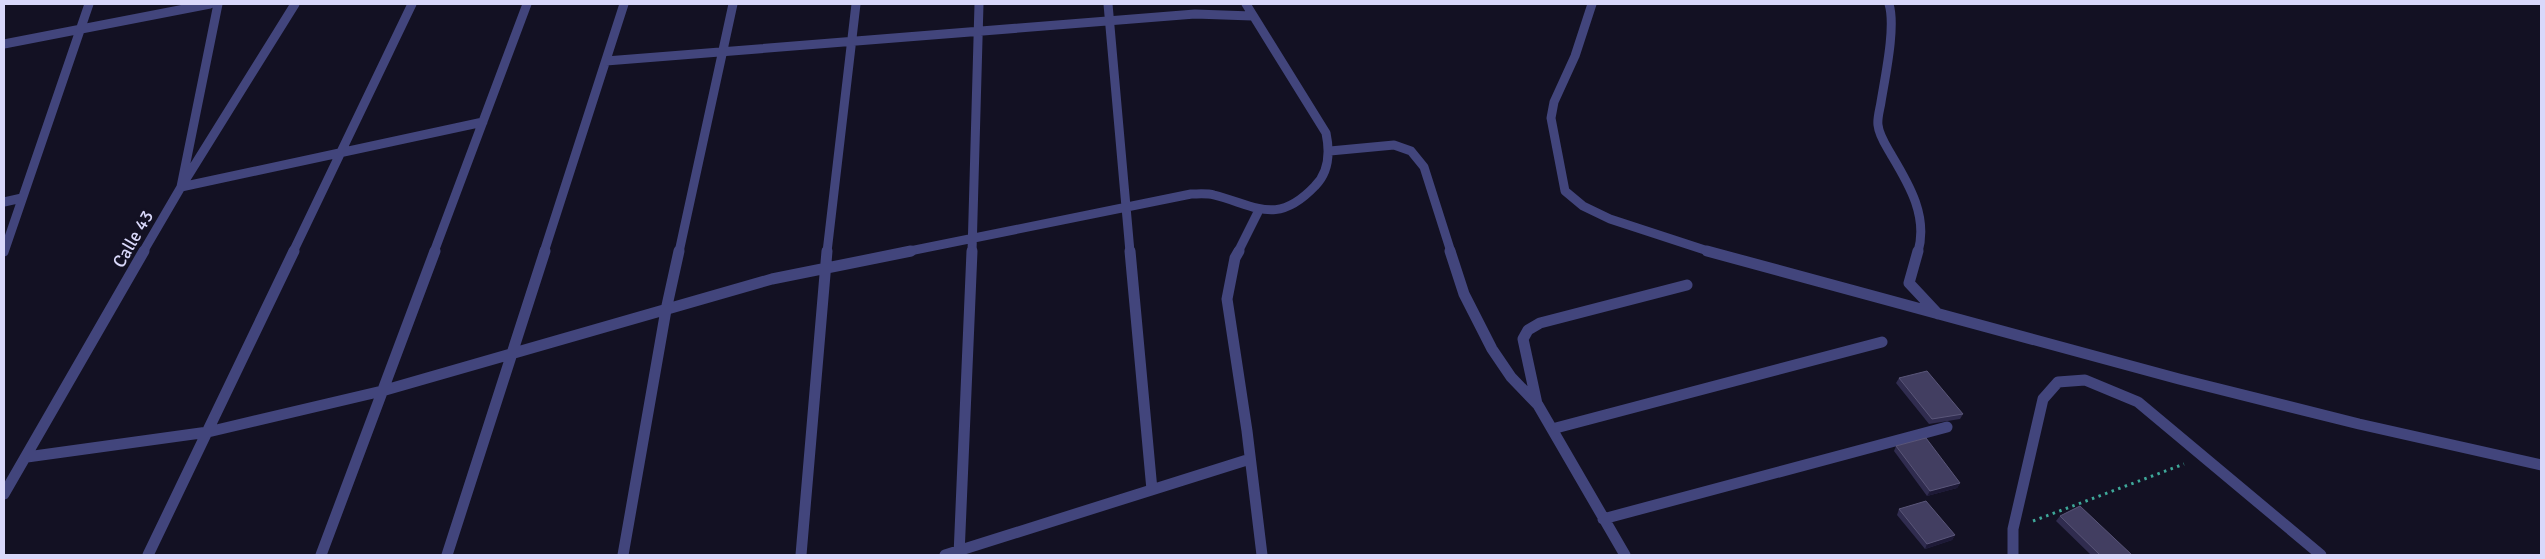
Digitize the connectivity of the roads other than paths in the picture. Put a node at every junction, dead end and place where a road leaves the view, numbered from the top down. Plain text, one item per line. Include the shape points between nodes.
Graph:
1 (89, 4) edge
2 (210, 4) edge
3 (218, 4) edge
4 (295, 4) edge
5 (412, 4) edge
6 (527, 4) edge
7 (624, 4) edge
8 (733, 4) edge
9 (856, 4) edge
10 (979, 4) edge
11 (1108, 4) edge
12 (1246, 4) edge
13 (1592, 4) edge
14 (1889, 4) edge
15 (1252, 16) junction
16 (1110, 22) junction
17 (80, 29) junction
18 (978, 32) junction
19 (851, 42) junction
20 (4, 44) edge
21 (723, 52) junction
22 (606, 61) junction
23 (483, 122) junction
24 (1330, 150) junction
25 (340, 153) junction
26 (181, 187) junction
27 (22, 198) junction
28 (4, 202) edge
29 (1127, 208) junction
30 (1259, 210) junction
31 (973, 239) junction
32 (4, 252) edge
33 (825, 269) junction
34 (1687, 285) dead end
35 (666, 310) junction
36 (1939, 314) junction
37 (1882, 342) dead end
38 (512, 354) junction
39 (382, 391) junction
40 (1538, 405) junction
41 (1947, 428) dead end
42 (1552, 429) junction
43 (208, 432) junction
44 (27, 457) junction
45 (1250, 459) junction
46 (2541, 464) edge
47 (1152, 490) junction
48 (4, 494) edge
49 (1603, 520) junction
50 (960, 553) edge
51 (148, 555) edge
52 (321, 555) edge
53 (447, 555) edge
54 (623, 555) edge
55 (801, 555) edge
56 (944, 555) edge
57 (1262, 555) edge
58 (1624, 555) edge
59 (2013, 555) edge
60 (2321, 555) edge

1 - 17 street
2 - 17 street
3 - 26 street
4 - 26 street, Calle 43
5 - 25 street
6 - 23 street
7 - 22 street
8 - 21 street
9 - 19 street
10 - 18 street
11 - 16 street
12 - 15 street
13 - 36 street via 1575,55 1556,96 1550,121 1557,145 1560,175 1567,194 1579,205 1704,250
14 - 36 street via 1888,53 1878,125 1882,139 1911,188 1920,218 1921,240 1909,283
15 - 16 street via 1188,14
15 - 24 street via 1326,133
16 - 18 street
16 - 29 street
17 - 20 street
17 - 27 street
18 - 19 street
18 - 31 street
19 - 21 street
19 - 33 street
21 - 22 street
21 - 35 street
22 - 38 street
23 - 25 street
23 - 39 street
24 - 30 street via 1322,179 1302,200 1282,209
24 - 40 street via 1394,145 1411,151 1424,167 1464,294 1492,349 1511,377
25 - 26 street
25 - 43 street
26 - 44 street, Calle 43
27 - 28 street
27 - 32 street
29 - 30 street via 1192,194 1212,194
29 - 31 street
29 - 47 street
30 - 45 street via 1235,258 1227,299
31 - 33 street
31 - 50 street
33 - 35 street via 772,279
33 - 55 street
34 - 40 street via 1540,323 1528,330 1523,339
35 - 38 street
35 - 54 street
36 - 46 street via 2225,392 2450,446
37 - 42 street
38 - 39 street
38 - 53 street
39 - 43 street
39 - 52 street
40 - 42 street
41 - 49 street
42 - 49 street
43 - 44 street
43 - 51 street
44 - 48 street, Calle 43
45 - 47 street
45 - 57 street
47 - 50 street
49 - 58 street
50 - 56 street
59 - 60 street via 2013,529 2044,399 2058,382 2085,380 2138,402

